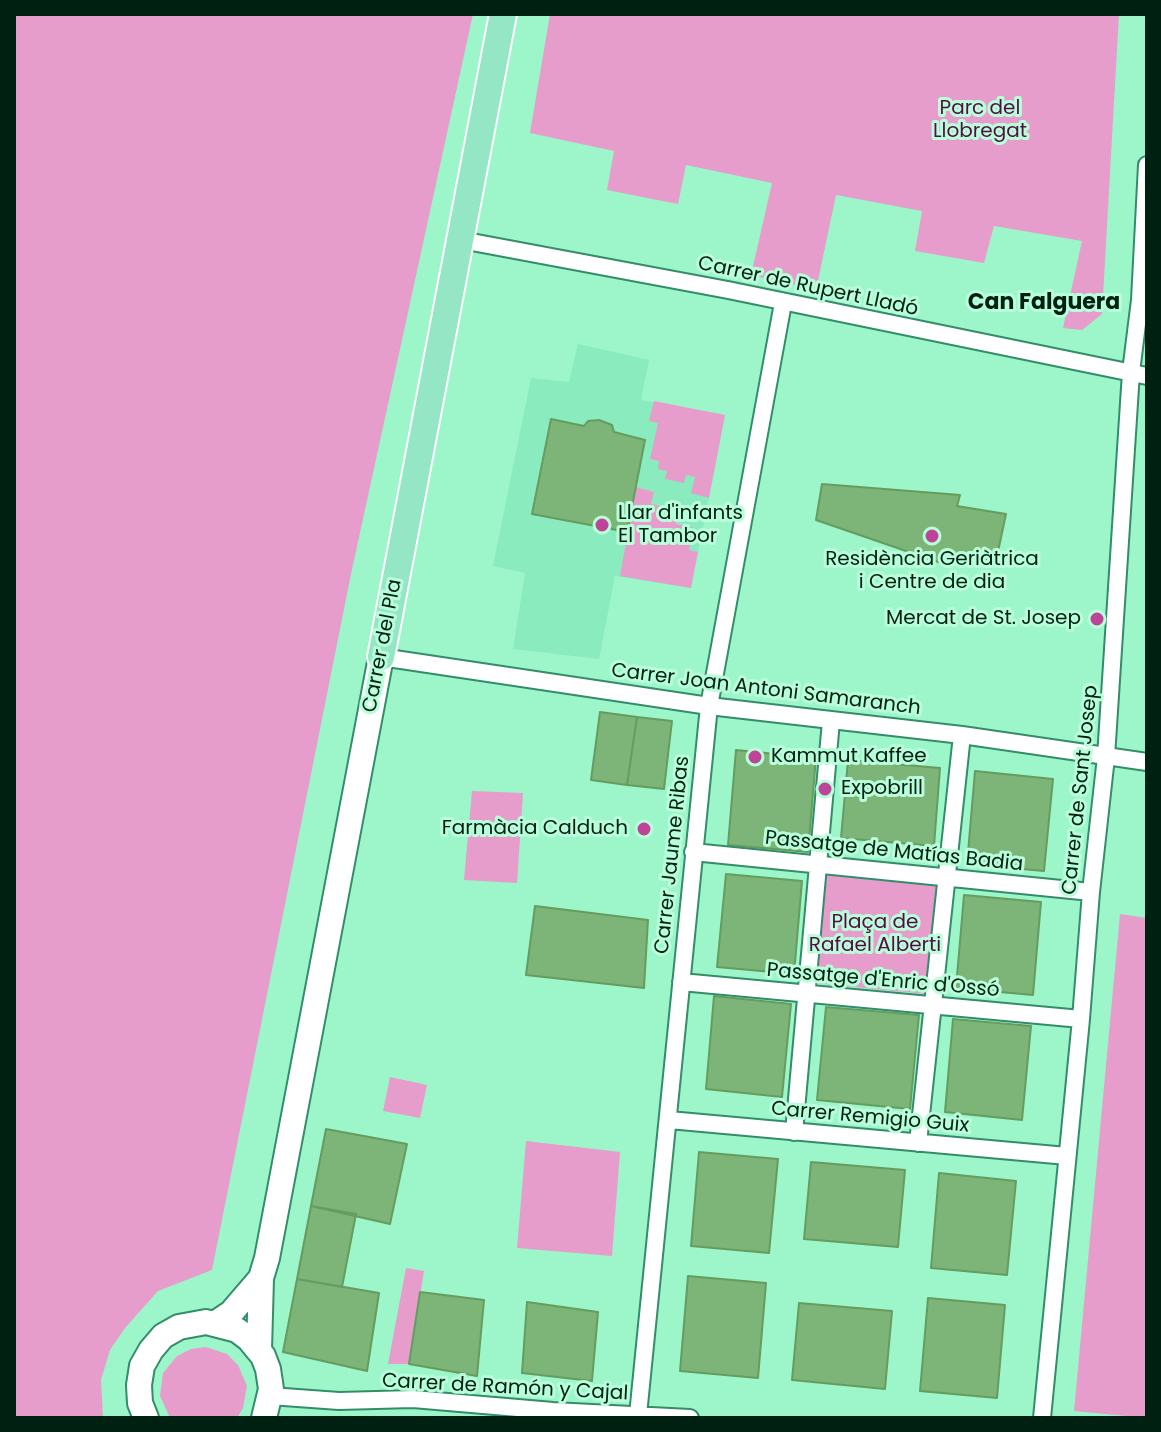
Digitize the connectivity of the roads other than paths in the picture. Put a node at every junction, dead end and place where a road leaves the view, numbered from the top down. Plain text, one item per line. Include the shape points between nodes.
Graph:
1 (503, 14) edge
2 (1147, 165) edge
3 (461, 240) junction
4 (783, 303) junction
5 (1139, 374) edge
6 (381, 657) junction
7 (709, 706) junction
8 (831, 721) junction
9 (962, 735) junction
10 (1106, 757) junction
11 (1147, 762) edge
12 (693, 852) junction
13 (819, 865) junction
14 (946, 878) junction
15 (1091, 892) junction
16 (681, 982) junction
17 (805, 994) junction
18 (933, 1005) junction
19 (1081, 1019) junction
20 (669, 1120) junction
21 (794, 1132) junction
22 (918, 1143) junction
23 (1067, 1156) junction
24 (261, 1278) junction
25 (216, 1323) junction
26 (259, 1350) junction
27 (267, 1407) edge
28 (638, 1415) junction
29 (146, 1418) edge
30 (690, 1418) edge
31 (1042, 1418) edge

1 - 3 main road, Carrer del Pla
2 - 5 street, Carrer de Sant Josep
3 - 4 street, Carrer de Rupert Lladó
3 - 6 main road, Carrer del Pla
4 - 5 street, Carrer de Rupert Lladó
4 - 7 street, Carrer Jaume Ribas
5 - 10 street, Carrer de Sant Josep
6 - 7 street, Carrer Joan Antoni Samaranch
6 - 24 main road, Carrer del Pla
7 - 8 street, Carrer Joan Antoni Samaranch
7 - 12 street, Carrer Jaume Ribas
8 - 9 street, Carrer Joan Antoni Samaranch
8 - 13 street
9 - 10 street, Carrer Joan Antoni Samaranch
9 - 14 street
10 - 11 street, Carrer Joan Antoni Samaranch
10 - 15 street, Carrer de Sant Josep
12 - 13 street, Passatge de Matías Badia
12 - 16 street, Carrer Jaume Ribas
13 - 14 street, Passatge de Matías Badia
13 - 17 street
14 - 15 street, Passatge de Matías Badia
14 - 18 street
15 - 19 street, Carrer de Sant Josep
16 - 17 street, Passatge d'Enric d'Ossó
16 - 20 street, Carrer Jaume Ribas
17 - 18 street, Passatge d'Enric d'Ossó
17 - 21 street
18 - 19 street, Passatge d'Enric d'Ossó
18 - 22 street
19 - 23 street, Carrer de Sant Josep
20 - 21 street, Carrer Remigio Guix
20 - 28 street, Carrer Jaume Ribas
21 - 22 street, Carrer Remigio Guix
22 - 23 street, Carrer Remigio Guix
23 - 31 street, Carrer de Sant Josep
24 - 25 main road, Carrer del Pla
24 - 26 main road, Carrer del Pla
25 - 26 main road via 243,1334
25 - 29 main road via 179,1327 151,1350 139,1385
26 - 27 main road, Carrer del Pla via 268,1369
27 - 28 street, Carrer de Ramón y Cajal via 413,1399
28 - 30 street, Carrer de Ramón y Cajal

